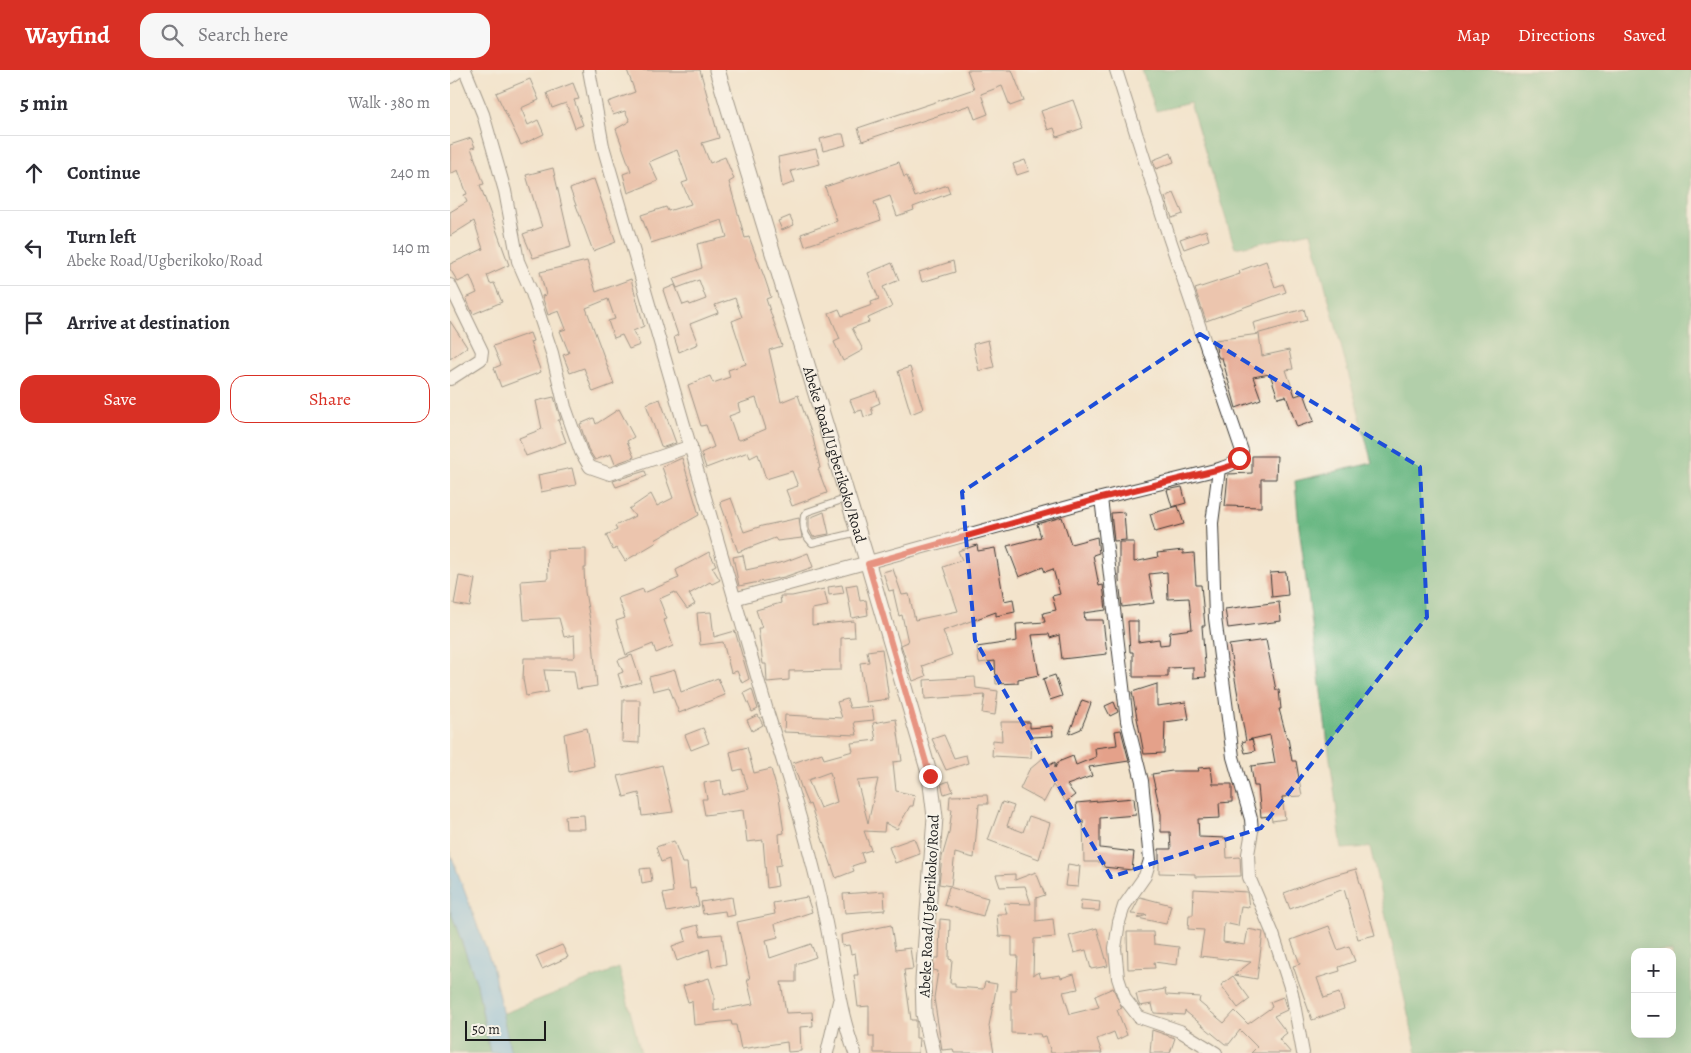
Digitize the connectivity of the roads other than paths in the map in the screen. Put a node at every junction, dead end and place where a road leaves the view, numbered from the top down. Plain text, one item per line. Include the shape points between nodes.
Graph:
1 (460, 70) edge
2 (465, 70) edge
3 (589, 70) edge
4 (717, 70) edge
5 (1116, 70) edge
6 (450, 77) edge
7 (450, 285) edge
8 (450, 380) edge
9 (690, 446) junction
10 (1220, 469) junction
11 (848, 498) junction
12 (1101, 498) junction
13 (858, 532) junction
14 (868, 564) junction
15 (734, 599) junction
16 (840, 999) junction
17 (827, 1053) edge
18 (855, 1053) edge
19 (933, 1053) edge
20 (1216, 1053) edge
21 (1303, 1053) edge

1 - 6 street
2 - 9 street via 505,191 518,261 552,353 565,406 590,467 610,474
3 - 9 street via 604,146
4 - 11 street, Abeke Road/Ugberikoko/Road
5 - 10 street via 1242,451 1233,465
7 - 8 street via 482,351 481,359
9 - 15 street
10 - 12 street
10 - 21 street via 1212,523 1215,618 1233,756 1251,825 1249,872 1292,993
11 - 13 street, Abeke Road/Ugberikoko/Road
11 - 13 lane via 807,512 803,522 806,537 812,542
12 - 14 street
12 - 20 street via 1127,720 1142,781 1150,860 1145,876 1124,906 1118,922 1115,948 1118,978 1132,1012 1180,1031
13 - 14 street, Abeke Road/Ugberikoko/Road
14 - 15 street
14 - 19 street, Abeke Road/Ugberikoko/Road via 930,776 935,817 923,980 924,1014
15 - 16 street via 797,805 826,924
16 - 17 street
16 - 18 street

